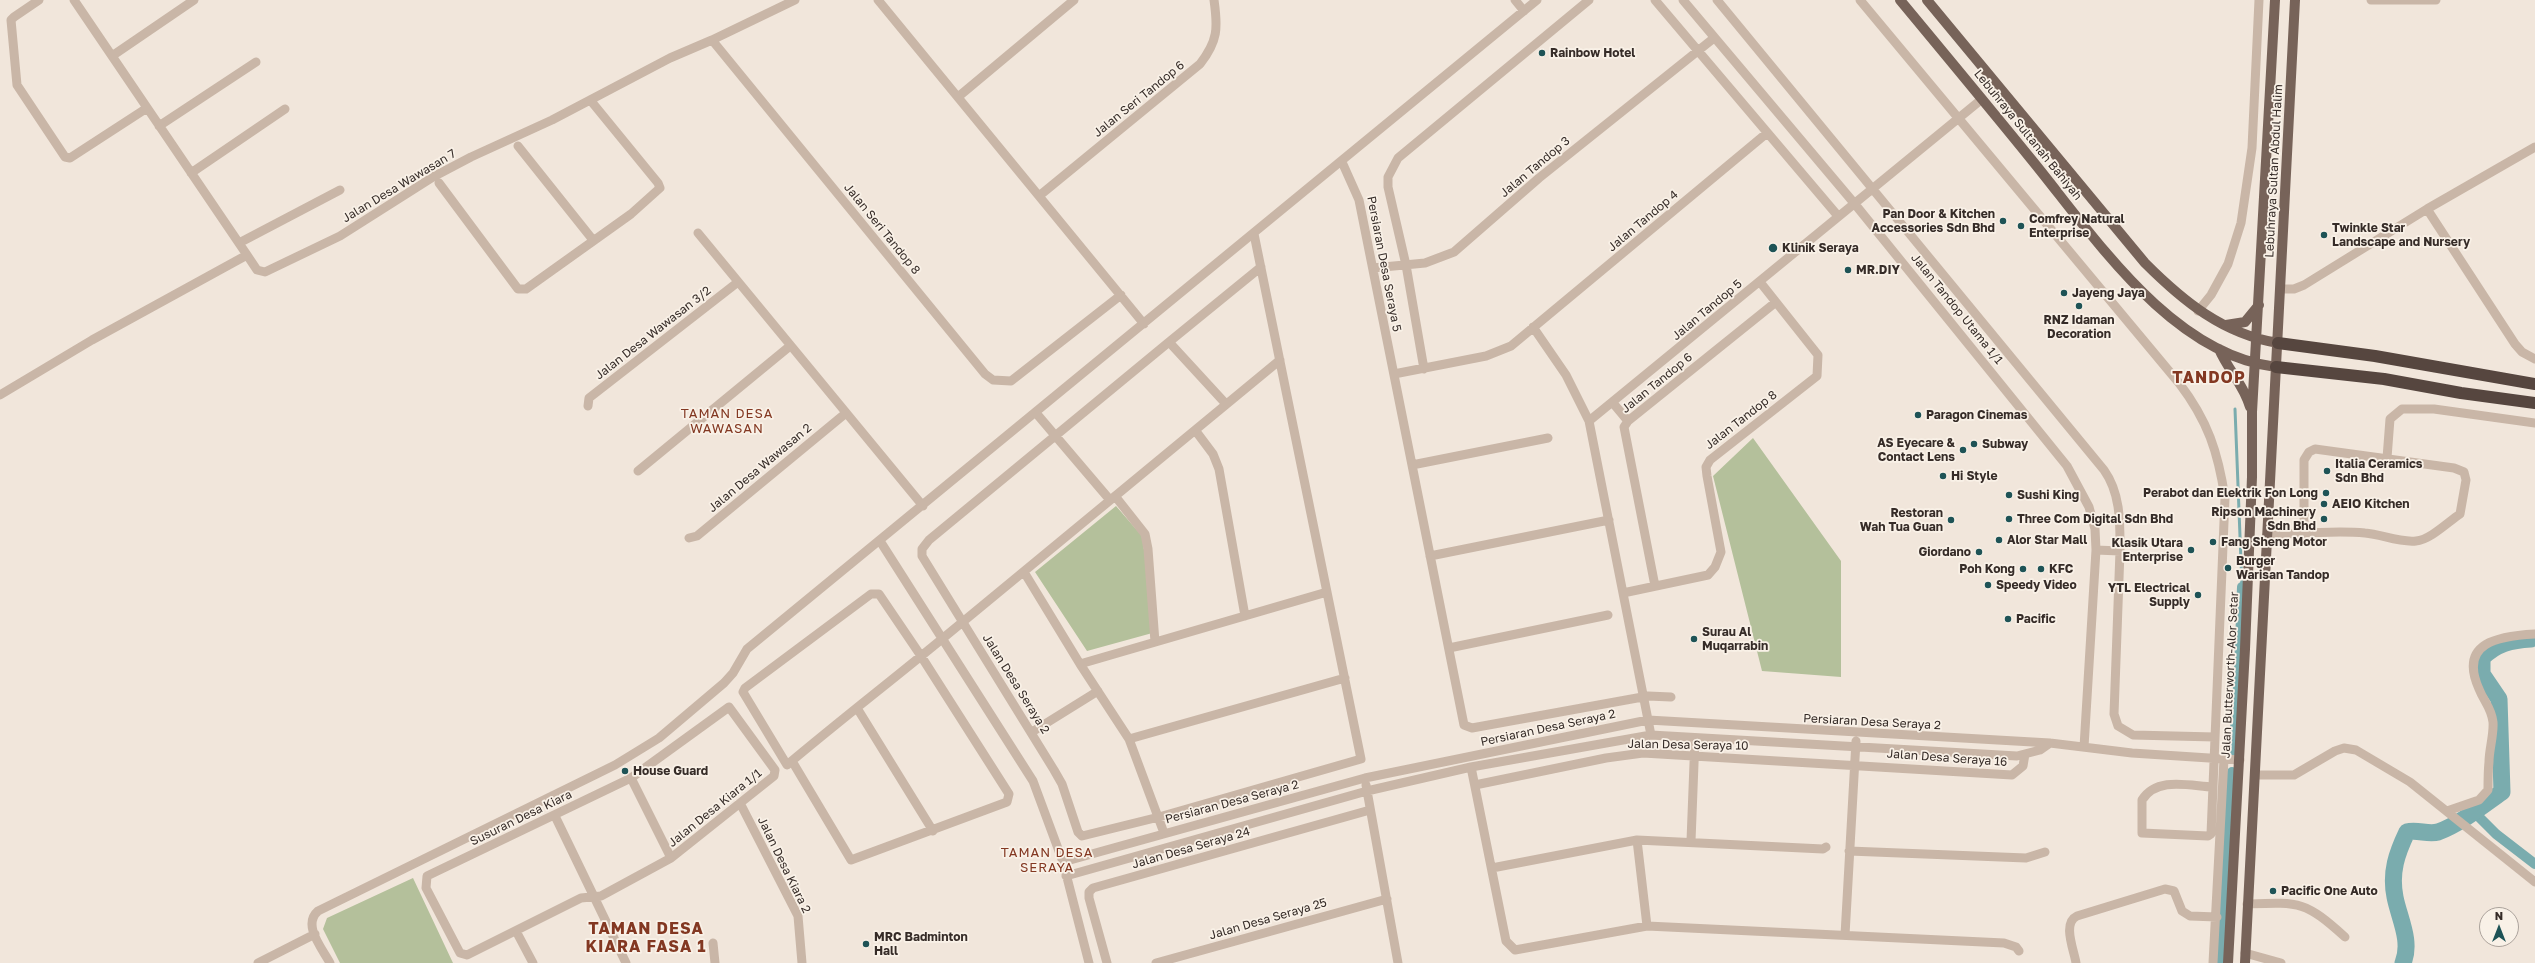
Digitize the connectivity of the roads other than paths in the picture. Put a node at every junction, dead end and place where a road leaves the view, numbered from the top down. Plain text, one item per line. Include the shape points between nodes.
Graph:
1 (39, 0) edge
2 (74, 0) edge
3 (194, 0) edge
4 (795, 0) edge
5 (878, 0) edge
6 (1074, 0) edge
7 (1214, 0) edge
8 (1515, 0) edge
9 (1537, 0) edge
10 (1590, 0) edge
11 (1655, 0) edge
12 (1683, 0) edge
13 (1717, 0) edge
14 (1860, 0) edge
15 (1900, 0) edge
16 (1927, 0) edge
17 (2259, 0) edge
18 (2275, 0) edge
19 (2295, 0) edge
20 (2371, 0) edge
21 (2436, 0) edge
22 (1524, 11) junction
23 (1714, 38) junction
24 (712, 40) junction
25 (1698, 50) junction
26 (112, 56) junction
27 (256, 62) dead end
28 (958, 97) junction
29 (1982, 99) junction
30 (591, 101) junction
31 (147, 108) junction
32 (285, 109) dead end
33 (1958, 118) junction
34 (159, 126) junction
35 (1767, 133) junction
36 (518, 146) dead end
37 (2535, 147) edge
38 (1342, 162) junction
39 (191, 173) junction
40 (439, 183) dead end
41 (1872, 188) junction
42 (340, 190) dead end
43 (1039, 196) junction
44 (1854, 203) junction
45 (2427, 209) junction
46 (1838, 216) junction
47 (698, 233) dead end
48 (1254, 234) junction
49 (593, 240) junction
50 (239, 243) junction
51 (247, 255) junction
52 (1406, 265) junction
53 (1261, 267) junction
54 (1373, 268) junction
55 (738, 282) junction
56 (1760, 282) junction
57 (2281, 289) junction
58 (1121, 295) junction
59 (1776, 302) junction
60 (2259, 305) junction
61 (2198, 311) junction
62 (1144, 324) junction
63 (2221, 324) junction
64 (1533, 327) junction
65 (2258, 340) junction
66 (1169, 342) junction
67 (2278, 343) junction
68 (790, 346) junction
69 (2219, 349) junction
70 (2535, 359) edge
71 (1280, 360) junction
72 (2256, 365) junction
73 (2276, 367) junction
74 (1424, 369) junction
75 (1394, 374) junction
76 (2535, 384) edge
77 (0, 395) edge
78 (1613, 403) junction
79 (1226, 404) junction
80 (2535, 404) edge
81 (588, 406) dead end
82 (2252, 412) junction
83 (846, 413) junction
84 (1036, 413) junction
85 (1588, 421) junction
86 (1628, 421) junction
87 (2535, 423) edge
88 (1195, 430) junction
89 (1055, 435) junction
90 (1548, 438) dead end
91 (2387, 458) junction
92 (1412, 465) junction
93 (638, 471) dead end
94 (1113, 498) junction
95 (923, 506) junction
96 (1609, 520) junction
97 (2304, 534) junction
98 (2267, 535) junction
99 (689, 538) dead end
100 (880, 541) junction
101 (2096, 550) junction
102 (2120, 551) junction
103 (1430, 556) junction
104 (1024, 572) junction
105 (1655, 586) junction
106 (1327, 592) junction
107 (1623, 593) junction
108 (1608, 615) dead end
109 (1245, 616) junction
110 (963, 622) junction
111 (2535, 634) edge
112 (942, 639) junction
113 (1155, 642) junction
114 (1449, 648) junction
115 (921, 656) junction
116 (1080, 664) junction
117 (1345, 678) junction
118 (1098, 691) junction
119 (1644, 697) junction
120 (1671, 697) dead end
121 (858, 708) junction
122 (1648, 720) junction
123 (1032, 732) junction
124 (1857, 733) junction
125 (1651, 734) junction
126 (2132, 735) junction
127 (2215, 737) junction
128 (1695, 738) junction
129 (1129, 740) junction
130 (2050, 743) junction
131 (1856, 746) junction
132 (2084, 747) junction
133 (2132, 753) junction
134 (2025, 754) junction
135 (1695, 755) junction
136 (2219, 759) junction
137 (792, 760) junction
138 (2240, 760) junction
139 (1855, 764) junction
140 (1471, 767) junction
141 (2255, 775) junction
142 (774, 776) joint
143 (631, 778) junction
144 (1365, 778) junction
145 (1475, 785) junction
146 (2213, 787) junction
147 (1367, 791) junction
148 (740, 803) junction
149 (1370, 810) junction
150 (2450, 814) junction
151 (555, 816) junction
152 (1159, 817) junction
153 (2217, 820) junction
154 (933, 831) junction
155 (1164, 833) junction
156 (1637, 840) junction
157 (1691, 841) junction
158 (1826, 847) dead end
159 (1849, 851) junction
160 (2045, 852) dead end
161 (671, 858) junction
162 (1063, 862) junction
163 (1492, 868) junction
164 (1066, 876) junction
165 (2535, 882) edge
166 (596, 898) junction
167 (1386, 899) junction
168 (2248, 904) junction
169 (2217, 917) junction
170 (1647, 926) junction
171 (516, 932) junction
172 (315, 934) junction
173 (1845, 935) junction
174 (2345, 937) dead end
175 (713, 943) dead end
176 (2019, 951) dead end
177 (2245, 958) edge
178 (258, 963) edge
179 (330, 963) edge
180 (533, 963) edge
181 (626, 963) edge
182 (715, 963) edge
183 (802, 963) edge
184 (1089, 963) edge
185 (1107, 963) edge
186 (1156, 963) edge
187 (1398, 963) edge
188 (2076, 963) edge
189 (2213, 963) edge
190 (2228, 963) edge
191 (2281, 963) edge

1 - 31 street via 11,20 17,85 65,157 70,158
2 - 26 street
3 - 26 street
4 - 24 street
5 - 28 street
6 - 28 street
7 - 43 street, Jalan Seri Tandop 6 via 1217,31 1210,50 1200,64
8 - 22 street
9 - 22 street
10 - 52 street via 1398,158 1388,176 1388,187
11 - 25 street
12 - 23 street, Jalan Tandop Utama 1/1
13 - 41 street
14 - 33 street
15 - 29 main road, Lebuhraya Sultanah Bahiyah
16 - 61 main road, Lebuhraya Sultanah Bahiyah via 2146,263 2171,289
17 - 61 street via 2252,148 2241,223 2228,264 2211,295
18 - 60 main road, Lebuhraya Sultan Abdul Halim
19 - 57 main road, Lebuhraya Sultan Abdul Halim
20 - 21 street
22 - 38 street
23 - 25 street, Jalan Tandop 3
23 - 44 street, Jalan Tandop Utama 1/1
24 - 30 street via 670,58
24 - 58 street, Jalan Seri Tandop 8 via 985,374 993,380 1011,381
25 - 35 street
25 - 52 street, Jalan Tandop 3 via 1539,178 1454,252 1425,263
26 - 31 street
27 - 34 street
28 - 43 street
29 - 33 street, Jalan Tandop 5
29 - 69 main road, Lebuhraya Sultanah Bahiyah via 2107,252 2150,298 2185,329
30 - 49 street via 660,188 631,214
30 - 51 street, Jalan Desa Wawasan 7 via 433,177 340,236 271,271 260,272
31 - 34 street
32 - 39 street
33 - 41 street, Jalan Tandop 5
33 - 127 street via 2180,384 2195,403 2207,425 2216,449 2225,498
34 - 39 street
35 - 46 street
35 - 64 street, Jalan Tandop 4
36 - 49 street
37 - 45 street
38 - 48 street
38 - 54 street, Persiaran Desa Seraya 5 via 1358,196
39 - 50 street
40 - 49 street via 518,289 526,289
41 - 44 street, Jalan Tandop 5
41 - 102 street via 2110,478 2120,513
42 - 50 street
43 - 58 street
44 - 46 street, Jalan Tandop 5
44 - 101 street, Jalan Tandop Utama 1/1 via 2067,466 2089,507 2095,529
45 - 57 street via 2304,285 2294,289
45 - 70 street via 2515,344 2522,352
46 - 56 street, Jalan Tandop 5
47 - 55 street
48 - 53 street
48 - 62 street
50 - 51 street
51 - 77 street via 92,340
52 - 54 street, Jalan Tandop 3
52 - 74 street
53 - 66 street
53 - 71 street
54 - 75 street, Persiaran Desa Seraya 5
55 - 68 street
55 - 81 street, Jalan Desa Wawasan 3/2 via 589,398
56 - 59 street
56 - 78 street, Jalan Tandop 5
57 - 67 main road, Lebuhraya Sultan Abdul Halim
58 - 62 street
59 - 86 street, Jalan Tandop 6
59 - 105 street, Jalan Tandop 8 via 1818,355 1818,376 1710,460 1706,466 1721,552 1715,568 1708,575
60 - 63 main road via 2245,322 2237,325
60 - 65 main road, Lebuhraya Sultan Abdul Halim
61 - 63 main road, Lebuhraya Sultanah Bahiyah
62 - 84 street
63 - 65 main road, Lebuhraya Sultanah Bahiyah
64 - 74 street, Jalan Tandop 4 via 1511,346 1499,352
64 - 85 street via 1566,375
65 - 67 main road, Lebuhraya Sultanah Bahiyah
65 - 72 main road, Jalan Butterworth-Alor Setar
66 - 79 street
66 - 89 street
67 - 73 main road
67 - 76 highway via 2375,356
68 - 83 street
68 - 93 street
69 - 72 main road, Lebuhraya Sultanah Bahiyah
69 - 82 main road via 2226,365 2242,387
71 - 79 street
71 - 106 street
72 - 73 main road, Lebuhraya Sultanah Bahiyah
72 - 82 main road, Jalan Butterworth-Alor Setar
73 - 80 highway via 2384,379
73 - 98 main road
74 - 75 street, Jalan Tandop 4
75 - 92 street, Persiaran Desa Seraya 5
78 - 85 street, Jalan Tandop 5
78 - 86 street
79 - 88 street
82 - 138 main road, Jalan Butterworth-Alor Setar via 2252,477
83 - 95 street
83 - 99 street, Jalan Desa Wawasan 2 via 698,536
84 - 89 street
84 - 95 street
85 - 96 street
86 - 105 street, Jalan Tandop 6 via 1624,432
87 - 91 street via 2434,408 2402,409 2390,419
88 - 94 street
88 - 109 street via 1213,454 1219,469
89 - 94 street
89 - 110 street, Jalan Desa Seraya 2 via 929,540 922,549 922,556
90 - 92 street
91 - 97 street via 2315,449 2309,452 2304,460
91 - 97 street via 2464,472 2466,480 2460,514 2423,539 2408,540 2354,532
92 - 103 street, Persiaran Desa Seraya 5
94 - 104 street
94 - 113 street via 1145,534
95 - 100 street
96 - 103 street
96 - 107 street
97 - 98 street
98 - 141 main road
100 - 112 street
100 - 172 street via 747,649 724,683 659,738 615,765 318,911 310,921
101 - 102 street
101 - 132 street, Jalan Tandop Utama 1/1
102 - 126 street via 2114,714 2118,726
103 - 114 street, Persiaran Desa Seraya 5
104 - 110 street
104 - 116 street
105 - 107 street
106 - 109 street
106 - 117 street
107 - 119 street
108 - 114 street
109 - 113 street
110 - 112 street
110 - 123 street, Jalan Desa Seraya 2
111 - 150 street via 2508,636 2488,642 2474,655 2473,670 2479,690 2489,704 2493,723 2488,790 2479,800
112 - 115 street
112 - 162 street via 1033,781
113 - 116 street
114 - 119 street, Persiaran Desa Seraya 5 via 1464,725 1467,728
115 - 121 street
115 - 137 street via 875,593 745,688 744,696 787,765
115 - 154 street via 1010,798 1007,802
116 - 118 street
117 - 129 street
117 - 152 street via 1361,759
118 - 123 street
118 - 129 street
119 - 120 street
119 - 122 street
121 - 137 street
121 - 154 street
122 - 124 street, Persiaran Desa Seraya 2
122 - 125 street
122 - 144 street, Persiaran Desa Seraya 2
123 - 152 street, Jalan Desa Seraya 2 via 1062,784 1078,832 1082,836
124 - 130 street, Persiaran Desa Seraya 2
124 - 131 street
125 - 128 street, Persiaran Desa Seraya 2
125 - 140 street, Persiaran Desa Seraya 2
126 - 127 street
126 - 133 street
127 - 136 street
128 - 131 street, Persiaran Desa Seraya 2
128 - 135 street
129 - 152 street
130 - 132 street, Persiaran Desa Seraya 2
130 - 134 street, Persiaran Desa Seraya 2 via 2040,750
131 - 134 street, Persiaran Desa Seraya 2
131 - 139 street
132 - 133 street, Persiaran Desa Seraya 2
133 - 136 street, Persiaran Desa Seraya 2
134 - 139 street, Jalan Desa Seraya 16 via 2023,766 2012,775
135 - 139 street, Jalan Desa Seraya 10
135 - 145 street, Jalan Desa Seraya 10 via 1624,755
135 - 157 street
136 - 138 street, Persiaran Desa Seraya 2
136 - 146 street
136 - 153 street
137 - 154 street via 851,860
138 - 190 main road, Jalan Butterworth-Alor Setar
139 - 159 street
140 - 145 street
140 - 147 street, Persiaran Desa Seraya 2
141 - 150 street via 2297,774 2335,751 2350,748 2410,782
141 - 168 main road
142 - 143 street, Susuran Desa Kiara via 775,770 729,707
142 - 148 street, Jalan Desa Kiara 1/1
143 - 151 street, Susuran Desa Kiara
143 - 161 street
144 - 147 street
144 - 155 street, Persiaran Desa Seraya 2
145 - 163 street
146 - 153 street
146 - 153 street via 2159,785 2145,796 2142,805 2142,833 2212,834
147 - 149 street
147 - 164 street, Persiaran Desa Seraya 2
148 - 161 street, Jalan Desa Kiara 1/1
148 - 183 street, Jalan Desa Kiara 2 via 798,916
149 - 167 street
149 - 185 street, Jalan Desa Seraya 24 via 1093,888 1089,892 1089,898
150 - 165 street
151 - 166 street
151 - 171 street, Susuran Desa Kiara via 429,875 426,882 426,888 462,955
152 - 155 street
153 - 169 street
155 - 162 street, Persiaran Desa Seraya 2
156 - 157 street
156 - 163 street
156 - 170 street
157 - 158 street via 1823,849
159 - 160 street via 2026,858
159 - 173 street
161 - 166 street, Jalan Desa Kiara 1/1
162 - 164 street
163 - 170 street via 1506,941 1515,950
164 - 184 street
166 - 171 street via 581,898
166 - 181 street
167 - 186 street, Jalan Desa Seraya 25
167 - 187 street
168 - 174 street via 2298,904 2310,908
168 - 177 main road
169 - 188 street via 2190,916 2182,911 2174,891 2156,890 2075,917 2070,922
169 - 189 street
170 - 173 street
171 - 180 street
172 - 178 street
172 - 179 street
173 - 176 street via 2004,943 2016,947
175 - 182 street
177 - 191 street

